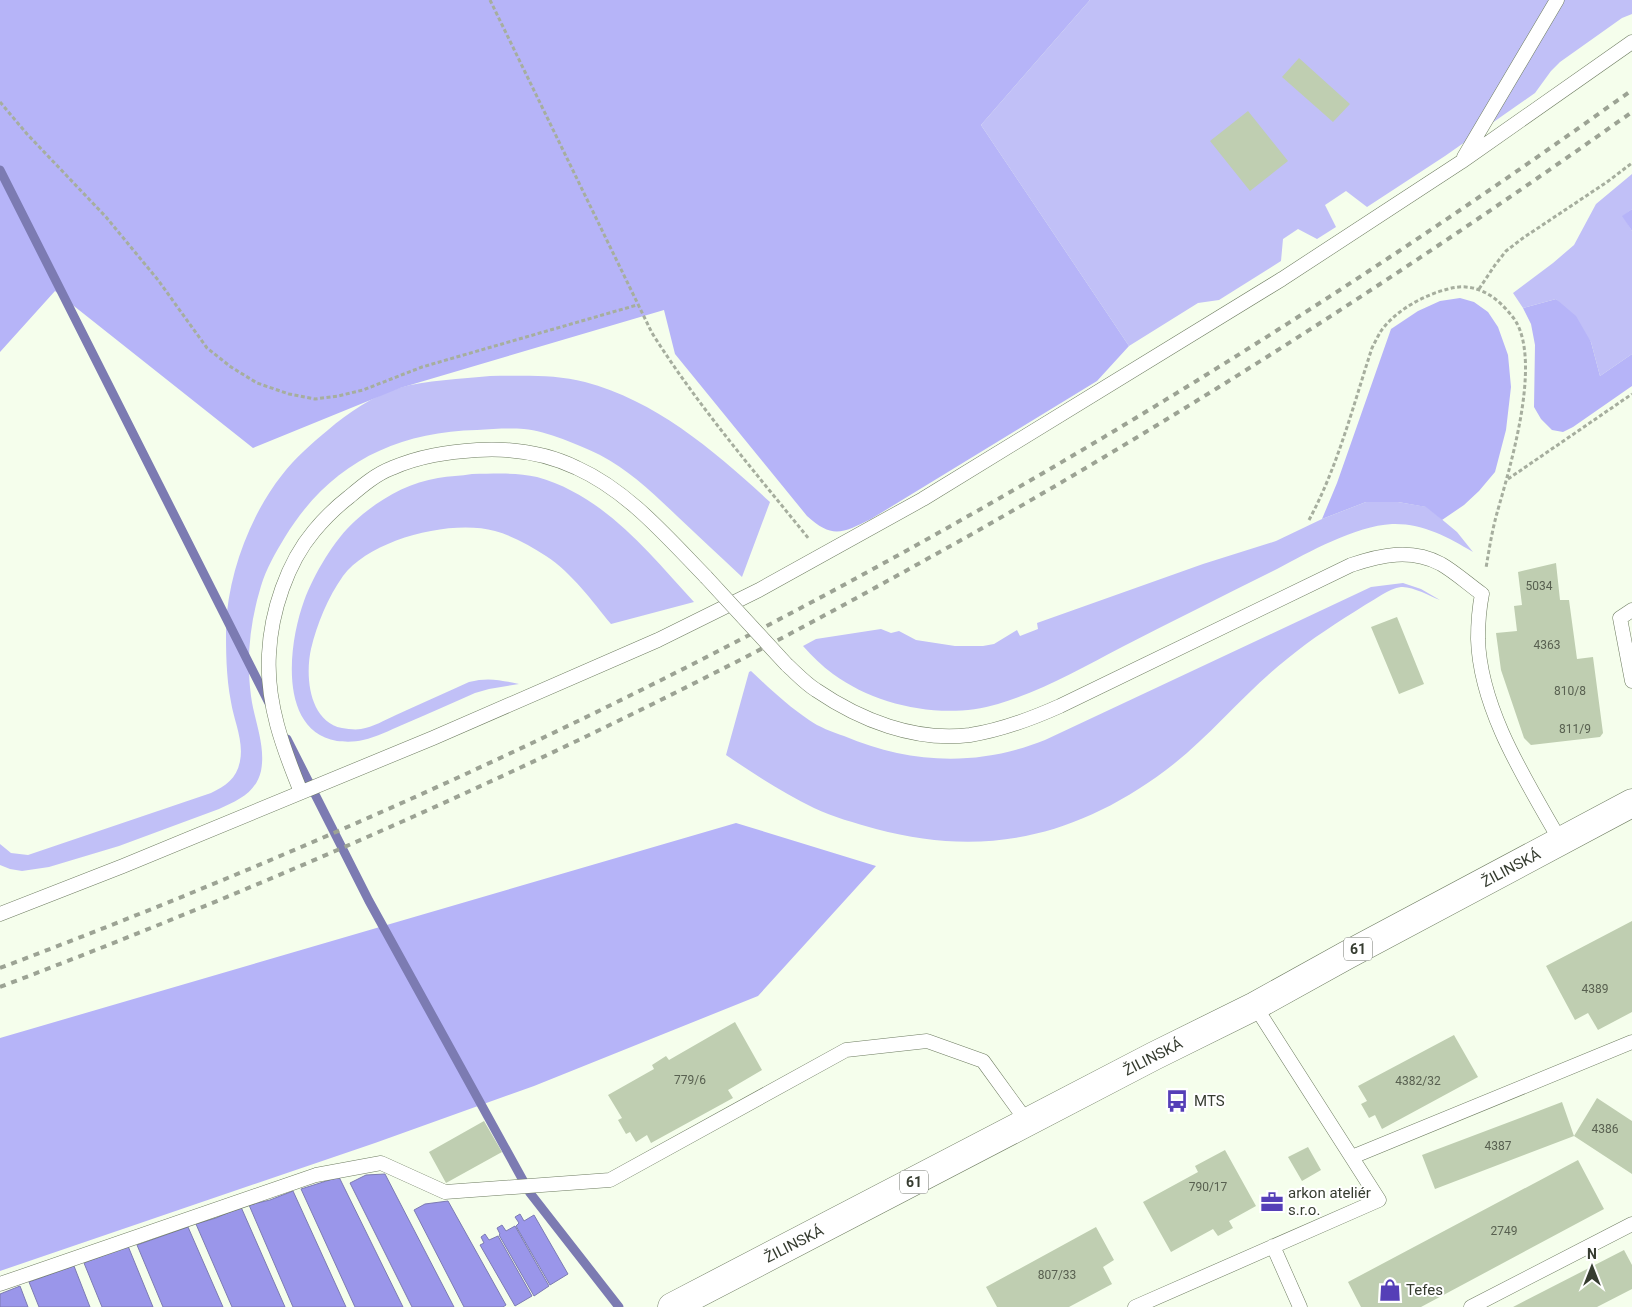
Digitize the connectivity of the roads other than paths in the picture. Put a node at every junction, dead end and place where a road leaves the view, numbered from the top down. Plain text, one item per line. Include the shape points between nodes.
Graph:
1 (1557, 0) edge
2 (1632, 42) edge
3 (1462, 162) junction
4 (1632, 610) edge
5 (1632, 681) edge
6 (301, 792) junction
7 (1632, 803) edge
8 (1561, 842) junction
9 (0, 914) edge
10 (1255, 1006) junction
11 (1632, 1042) edge
12 (1028, 1123) junction
13 (1352, 1157) junction
14 (1632, 1224) edge
15 (1273, 1246) junction
16 (0, 1284) edge
17 (672, 1307) edge
18 (1135, 1307) edge
19 (1300, 1307) edge
20 (1471, 1307) edge

1 - 3 lane
2 - 3 lane
3 - 6 lane via 1290,274 923,499 742,599 658,640
4 - 5 lane via 1620,618
6 - 8 lane, bridge via 272,710 269,682 273,624 295,560 313,532 338,506 364,484 391,468 448,452 520,451 576,467 602,481 630,503 814,689 846,709 880,724 940,736 969,735 1032,719 1351,565 1375,557 1409,554 1426,557 1482,594 1478,641 1487,689 1518,767
6 - 9 lane
7 - 8 main road, ŽILINSKÁ / 61
8 - 10 main road, ŽILINSKÁ / 61
10 - 12 main road, ŽILINSKÁ / 61
10 - 13 lane
11 - 13 lane
12 - 16 lane via 982,1061 927,1041 846,1050 610,1180 445,1192 381,1162 316,1175
12 - 17 main road, ŽILINSKÁ / 61
13 - 15 lane via 1379,1200
14 - 20 lane
15 - 18 lane
15 - 19 lane

